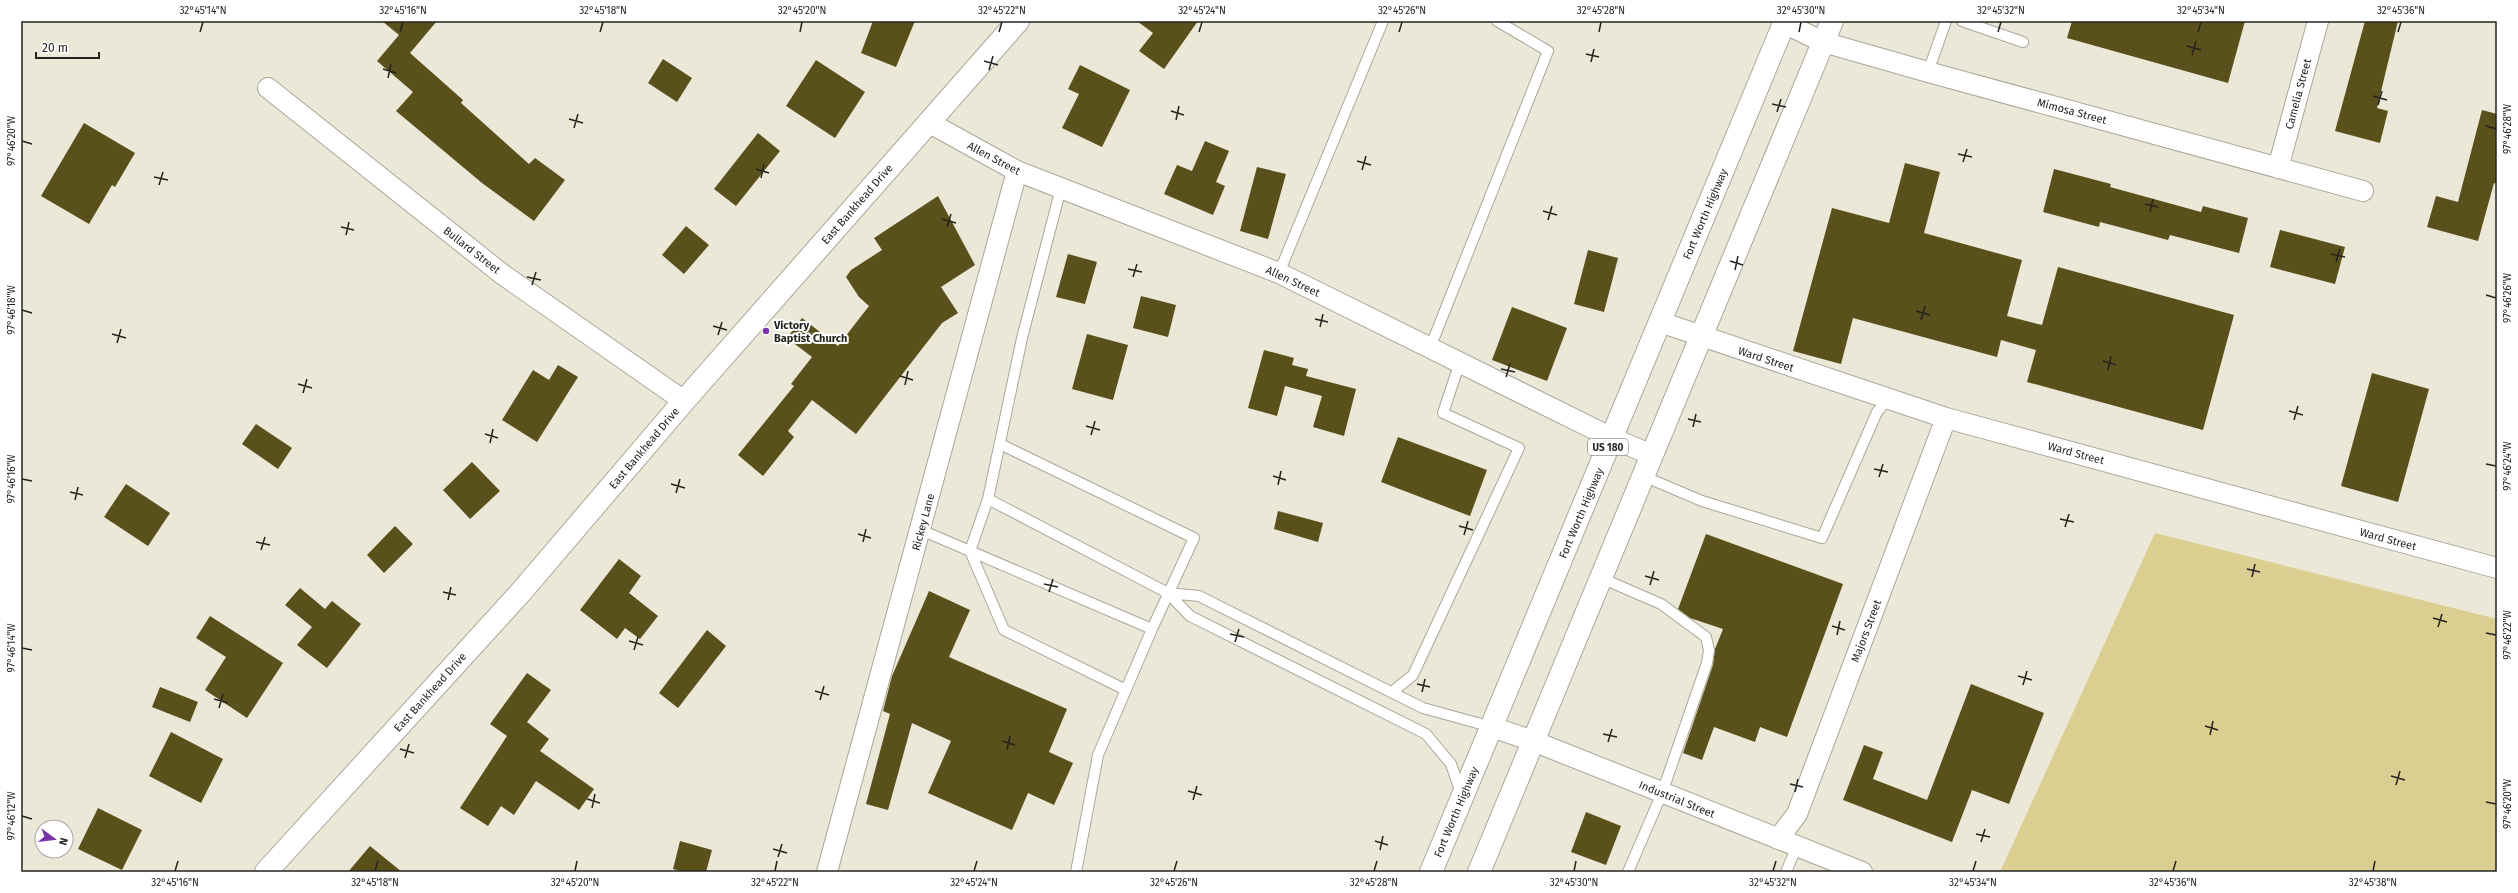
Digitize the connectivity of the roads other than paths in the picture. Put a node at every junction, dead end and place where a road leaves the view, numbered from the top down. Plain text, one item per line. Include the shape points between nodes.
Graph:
1 (1018, 21) edge
2 (1383, 21) edge
3 (1498, 21) edge
4 (1832, 21) edge
5 (1946, 21) edge
6 (1962, 21) edge
7 (2318, 21) edge
8 (1784, 22) edge
9 (1824, 42) junction
10 (2023, 42) dead end
11 (1928, 72) junction
12 (268, 88) dead end
13 (928, 122) junction
14 (2278, 168) junction
15 (1018, 171) junction
16 (1061, 188) junction
17 (2363, 191) dead end
18 (1279, 273) junction
19 (1660, 322) junction
20 (1701, 337) junction
21 (1430, 348) junction
22 (1460, 362) junction
23 (1888, 399) junction
24 (684, 401) junction
25 (1946, 418) junction
26 (1612, 438) junction
27 (1000, 444) junction
28 (1652, 455) junction
29 (1643, 476) junction
30 (988, 499) junction
31 (921, 530) junction
32 (970, 551) junction
33 (2497, 568) edge
34 (1601, 578) junction
35 (1168, 593) junction
36 (1152, 629) junction
37 (1126, 690) junction
38 (1392, 692) junction
39 (1492, 727) junction
40 (1533, 741) junction
41 (1662, 793) junction
42 (1462, 796) junction
43 (1778, 839) junction
44 (1797, 846) junction
45 (266, 872) edge
46 (827, 872) edge
47 (1076, 872) edge
48 (1431, 872) edge
49 (1479, 872) edge
50 (1628, 872) edge
51 (1786, 872) edge
52 (1862, 872) edge

1 - 13 main road, East Bankhead Drive
2 - 18 lane
3 - 21 lane via 1548,51
4 - 9 main road
5 - 11 lane
6 - 10 lane
7 - 14 street, Camelia Street
8 - 9 street, Mimosa Street
8 - 19 main road, Fort Worth Highway / US 180
9 - 11 street, Mimosa Street
9 - 20 main road
11 - 14 street, Mimosa Street
12 - 24 street, Bullard Street via 502,274
13 - 15 street, Allen Street
13 - 24 main road, East Bankhead Drive
14 - 17 street, Mimosa Street
15 - 16 street, Allen Street
15 - 31 street, Rickey Lane
16 - 18 street, Allen Street
16 - 27 lane via 1022,338
18 - 21 street, Allen Street
19 - 20 street, Ward Street
19 - 26 main road, Fort Worth Highway / US 180
20 - 23 street, Ward Street
20 - 28 main road
21 - 22 street, Allen Street
22 - 26 street, Allen Street
22 - 38 lane via 1443,413 1519,448 1413,675
23 - 25 street, Ward Street
23 - 29 lane via 1877,412 1822,538 1702,501
24 - 45 main road, East Bankhead Drive via 521,592
25 - 33 street, Ward Street
25 - 43 street, Majors Street via 1797,814
26 - 28 street, Allen Street
26 - 39 main road, Fort Worth Highway / US 180
27 - 30 lane
27 - 35 lane via 1194,538
28 - 29 main road
29 - 34 main road
30 - 32 lane
30 - 35 lane
31 - 32 lane
31 - 46 street, Rickey Lane
32 - 36 lane
32 - 37 lane via 1004,630
34 - 40 main road
34 - 41 lane via 1661,604 1706,637 1708,643 1707,663
35 - 36 lane
35 - 38 lane via 1199,596
35 - 42 lane via 1190,616 1426,734 1451,764
36 - 37 lane
37 - 47 lane via 1098,754
38 - 39 lane via 1424,708
39 - 40 street, Industrial Street
39 - 42 main road, Fort Worth Highway / US 180
40 - 41 street, Industrial Street
40 - 49 main road
41 - 43 street, Industrial Street
41 - 50 lane
42 - 48 main road, Fort Worth Highway / US 180
43 - 44 street, Industrial Street
44 - 51 lane
44 - 52 street, Industrial Street

